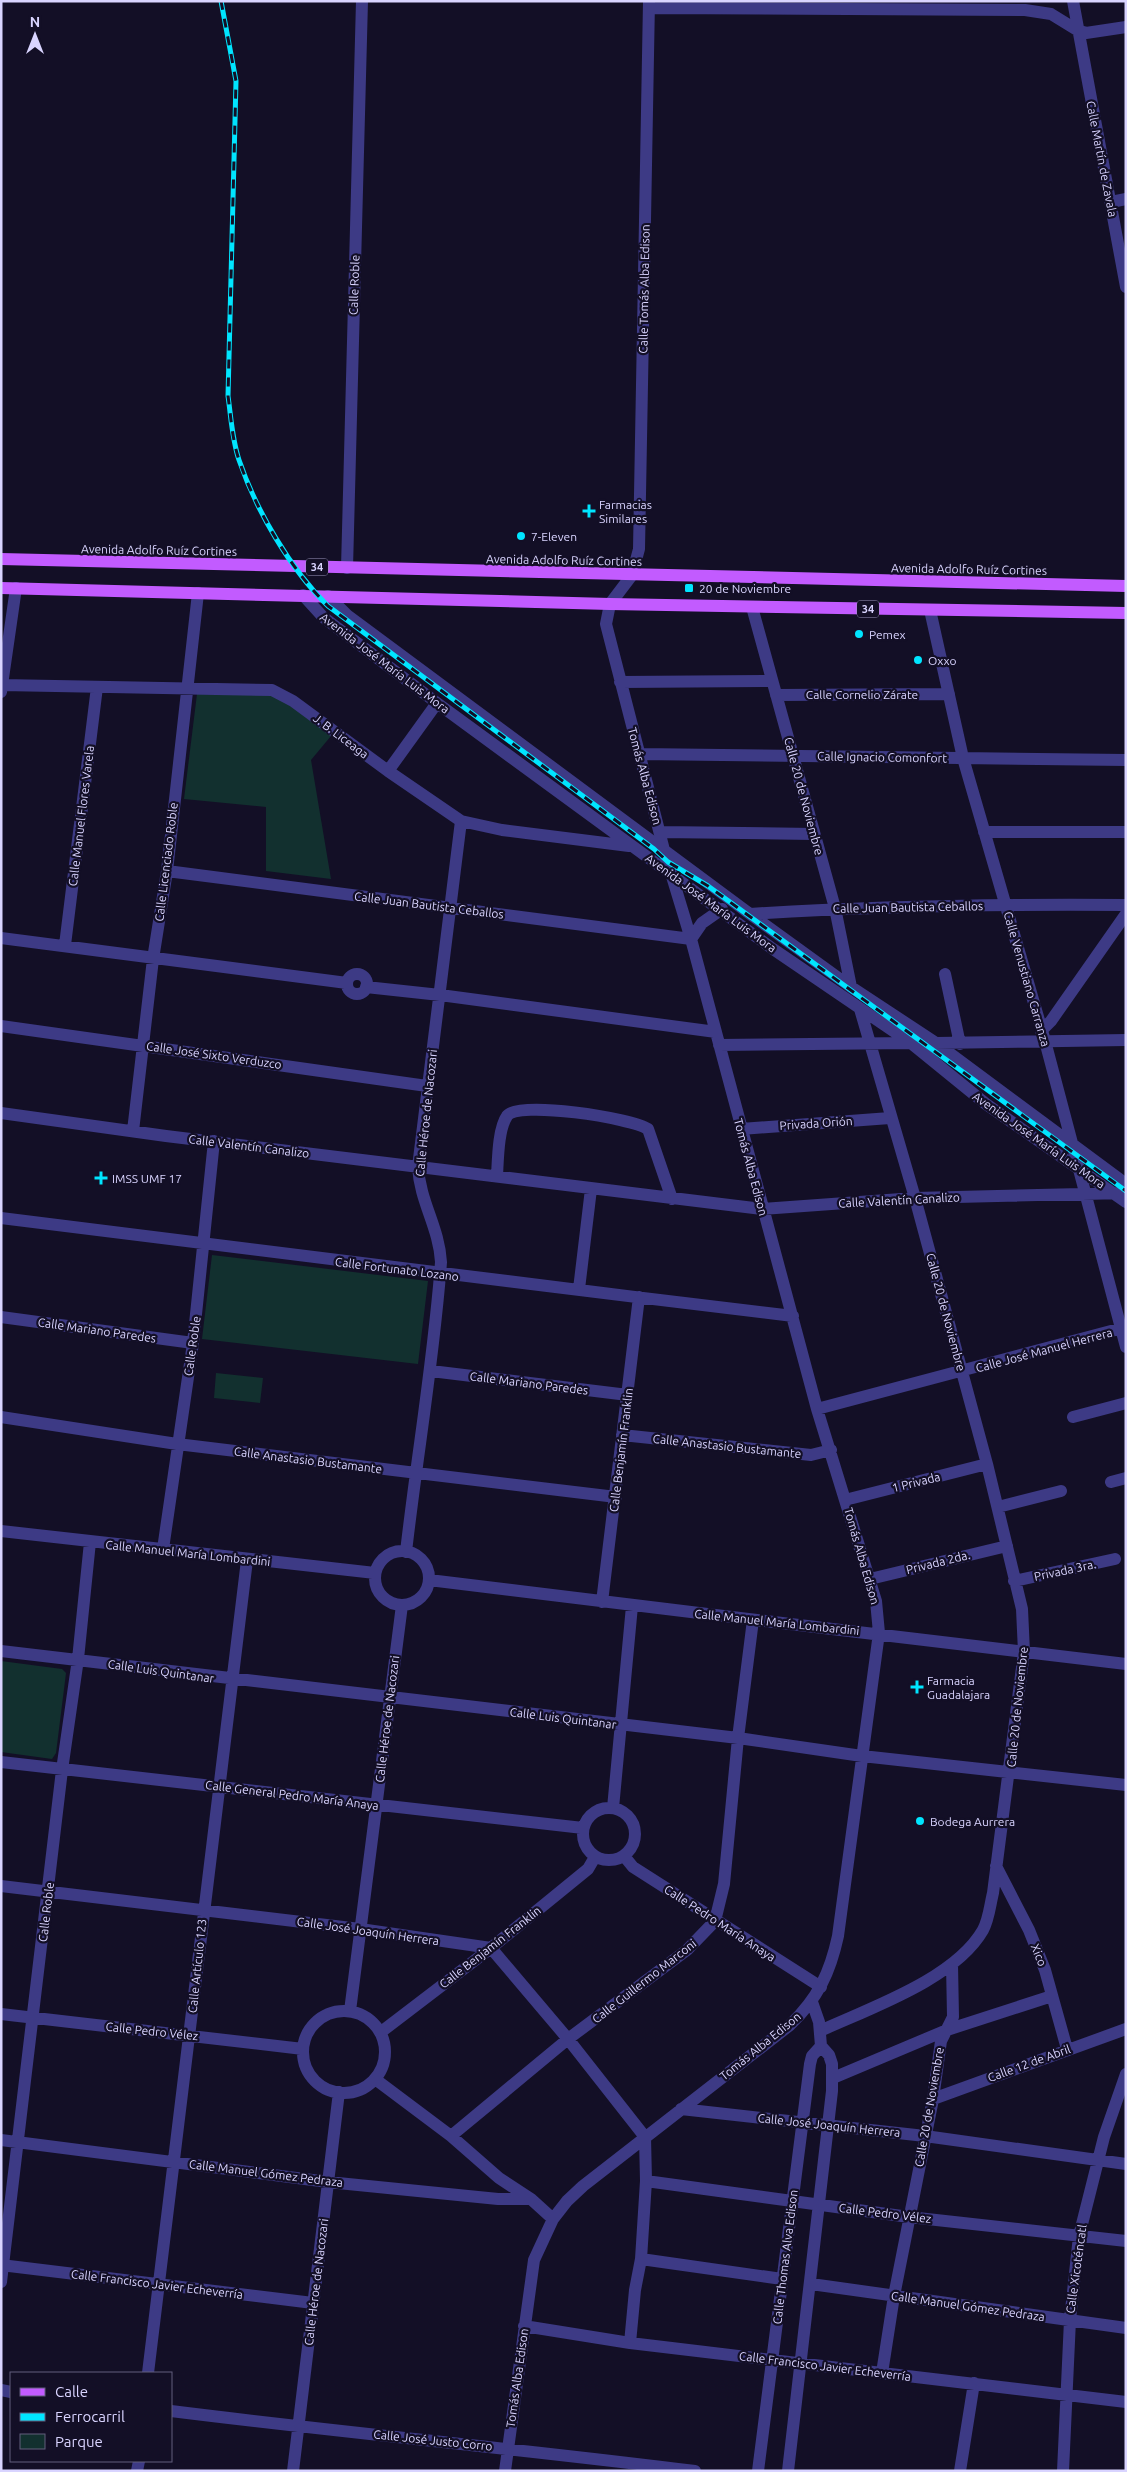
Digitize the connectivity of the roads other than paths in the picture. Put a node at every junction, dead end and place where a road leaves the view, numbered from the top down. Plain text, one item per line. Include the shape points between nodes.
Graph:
1 (362, 1) edge
2 (1073, 1) edge
3 (649, 5) edge
4 (1126, 27) edge
5 (1077, 30) junction
6 (1126, 199) edge
7 (1110, 202) junction
8 (1126, 288) edge
9 (1, 559) edge
10 (347, 568) junction
11 (632, 575) junction
12 (1126, 586) edge
13 (1, 588) edge
14 (16, 588) junction
15 (198, 593) junction
16 (303, 596) junction
17 (328, 596) junction
18 (610, 604) junction
19 (752, 607) junction
20 (930, 610) junction
21 (1126, 613) edge
22 (772, 681) junction
23 (620, 682) junction
24 (97, 687) junction
25 (186, 688) junction
26 (2, 690) edge
27 (949, 694) junction
28 (776, 695) junction
29 (437, 703) junction
30 (638, 754) junction
31 (793, 756) junction
32 (963, 758) junction
33 (1126, 760) edge
34 (388, 772) junction
35 (461, 821) junction
36 (660, 832) junction
37 (984, 832) junction
38 (1126, 832) edge
39 (814, 834) junction
40 (632, 846) junction
41 (664, 850) junction
42 (167, 871) junction
43 (670, 872) junction
44 (1006, 904) junction
45 (1126, 905) edge
46 (450, 907) junction
47 (836, 908) junction
48 (722, 909) junction
49 (750, 914) junction
50 (1126, 914) edge
51 (1, 938) edge
52 (691, 940) junction
53 (65, 945) junction
54 (153, 959) junction
55 (945, 974) dead end
56 (851, 986) junction
57 (440, 995) junction
58 (860, 1009) junction
59 (1, 1026) edge
60 (716, 1032) junction
61 (1043, 1036) junction
62 (1126, 1040) edge
63 (911, 1042) junction
64 (936, 1043) junction
65 (869, 1044) junction
66 (960, 1044) junction
67 (143, 1045) junction
68 (719, 1045) junction
69 (427, 1086) junction
70 (1, 1113) edge
71 (890, 1118) junction
72 (741, 1129) junction
73 (133, 1130) junction
74 (214, 1142) junction
75 (1073, 1146) junction
76 (418, 1166) junction
77 (1078, 1167) junction
78 (497, 1176) junction
79 (1126, 1184) edge
80 (591, 1189) junction
81 (1120, 1193) edge
82 (1085, 1195) junction
83 (915, 1198) junction
84 (672, 1199) junction
85 (1126, 1202) edge
86 (762, 1209) junction
87 (1, 1218) edge
88 (205, 1245) junction
89 (440, 1275) junction
90 (579, 1289) junction
91 (639, 1298) junction
92 (793, 1316) junction
93 (1, 1317) edge
94 (1123, 1328) edge
95 (194, 1343) junction
96 (1126, 1347) edge
97 (431, 1371) junction
98 (962, 1372) junction
99 (628, 1395) junction
100 (1126, 1403) edge
101 (817, 1409) junction
102 (1, 1417) edge
103 (1073, 1417) dead end
104 (622, 1434) junction
105 (177, 1444) junction
106 (831, 1450) junction
107 (987, 1464) junction
108 (415, 1473) junction
109 (1126, 1478) edge
110 (1111, 1482) dead end
111 (1061, 1491) dead end
112 (616, 1497) junction
113 (845, 1500) junction
114 (998, 1508) junction
115 (1, 1531) edge
116 (90, 1542) junction
117 (1007, 1546) junction
118 (164, 1549) junction
119 (406, 1552) junction
120 (1115, 1559) dead end
121 (247, 1560) junction
122 (375, 1573) junction
123 (870, 1579) junction
124 (429, 1580) junction
125 (1014, 1581) junction
126 (602, 1602) junction
127 (402, 1605) junction
128 (632, 1606) junction
129 (753, 1620) junction
130 (879, 1633) junction
131 (1, 1651) edge
132 (1024, 1652) junction
133 (78, 1659) junction
134 (1126, 1664) edge
135 (234, 1680) junction
136 (389, 1697) junction
137 (620, 1725) junction
138 (738, 1738) junction
139 (862, 1756) junction
140 (1, 1762) edge
141 (62, 1770) junction
142 (1010, 1774) junction
143 (1126, 1785) edge
144 (221, 1787) junction
145 (376, 1805) junction
146 (613, 1808) junction
147 (583, 1828) junction
148 (624, 1856) junction
149 (595, 1857) junction
150 (996, 1866) junction
151 (1, 1886) edge
152 (49, 1892) junction
153 (203, 1910) junction
154 (715, 1921) junction
155 (360, 1929) junction
156 (491, 1948) junction
157 (952, 1964) junction
158 (821, 1987) junction
159 (1052, 1996) junction
160 (812, 2002) junction
161 (350, 2011) junction
162 (1, 2014) edge
163 (33, 2017) junction
164 (947, 2030) junction
165 (380, 2032) junction
166 (820, 2032) junction
167 (1122, 2034) edge
168 (190, 2035) junction
169 (568, 2039) junction
170 (821, 2046) junction
171 (303, 2049) junction
172 (1067, 2049) junction
173 (1126, 2074) edge
174 (833, 2078) junction
175 (375, 2079) junction
176 (339, 2092) junction
177 (933, 2099) junction
178 (681, 2109) junction
179 (802, 2122) junction
180 (829, 2126) junction
181 (450, 2136) junction
182 (925, 2136) junction
183 (645, 2137) junction
184 (1, 2140) edge
185 (18, 2143) junction
186 (1099, 2159) junction
187 (174, 2161) junction
188 (1126, 2164) edge
189 (646, 2181) junction
190 (328, 2182) junction
191 (531, 2199) junction
192 (793, 2200) junction
193 (821, 2205) junction
194 (909, 2217) junction
195 (553, 2219) junction
196 (1079, 2236) junction
197 (1126, 2241) edge
198 (641, 2259) junction
199 (2, 2265) edge
200 (782, 2278) junction
201 (1, 2282) edge
202 (158, 2284) junction
203 (811, 2284) junction
204 (894, 2296) junction
205 (313, 2303) junction
206 (1070, 2320) junction
207 (524, 2326) junction
208 (1126, 2328) edge
209 (630, 2343) junction
210 (772, 2359) junction
211 (801, 2364) junction
212 (148, 2372) edge
213 (882, 2373) junction
214 (974, 2383) junction
215 (1068, 2394) junction
216 (1126, 2402) edge
217 (172, 2411) edge
218 (298, 2427) junction
219 (507, 2447) junction
220 (613, 2466) edge
221 (293, 2471) edge
222 (504, 2471) edge
223 (695, 2471) edge
224 (758, 2471) edge
225 (788, 2471) edge
226 (960, 2471) edge
227 (1063, 2471) edge

1 - 10 street, Calle Roble
2 - 5 street, Calle Martín de Zavala
3 - 5 street via 1031,11 1051,14
3 - 11 street, Calle Tomás Alba Edison via 639,534
4 - 5 street via 1094,33
5 - 7 street, Calle Martín de Zavala
6 - 7 street
7 - 8 street, Calle Martín de Zavala
9 - 10 main road, Avenida Adolfo Ruíz Cortines / 34
10 - 11 main road, Avenida Adolfo Ruíz Cortines / 34
11 - 12 main road, Avenida Adolfo Ruíz Cortines / 34
11 - 18 street
13 - 14 main road, 34
14 - 15 main road, 34
14 - 26 street
15 - 16 main road, 34
15 - 25 street, Calle Licenciado Roble
16 - 17 main road, 34
16 - 29 street, Avenida José María Luis Mora via 323,617
17 - 18 main road, 34
17 - 41 street, Avenida José María Luis Mora via 347,616
18 - 19 main road, 34
18 - 23 street, Tomás Alba Edison via 606,624
19 - 20 main road, 34
19 - 22 street, Calle 20 de Noviembre
20 - 21 main road, 34
20 - 27 street, Calle Venustiano Carranza
22 - 23 street
22 - 28 street, Calle 20 de Noviembre
23 - 30 street, Tomás Alba Edison
24 - 25 street, J. B. Liceaga
24 - 26 street, J. B. Liceaga
24 - 53 street, Calle Manuel Flores Varela
25 - 34 street, J. B. Liceaga via 264,688 280,693
25 - 42 street, Calle Licenciado Roble
27 - 28 street, Calle Cornelio Zárate
27 - 32 street, Calle Venustiano Carranza
28 - 31 street, Calle 20 de Noviembre
29 - 34 street
29 - 40 street, Avenida José María Luis Mora
30 - 31 street, Calle Ignacio Comonfort
30 - 36 street, Tomás Alba Edison
31 - 32 street, Calle Ignacio Comonfort
31 - 39 street, Calle 20 de Noviembre
32 - 33 street, Calle Ignacio Comonfort
32 - 37 street, Calle Venustiano Carranza
34 - 35 street, J. B. Liceaga
35 - 40 street, J. B. Liceaga via 502,830
35 - 46 street, Calle Héroe de Nacozari
36 - 39 street
36 - 41 street, Tomás Alba Edison
37 - 38 street
37 - 44 street, Calle Venustiano Carranza
39 - 47 street, Calle 20 de Noviembre
40 - 41 street, J. B. Liceaga
40 - 43 street, Avenida José María Luis Mora
41 - 43 street, Tomás Alba Edison
41 - 49 street, Avenida José María Luis Mora
42 - 46 street, Calle Juan Bautista Ceballos
42 - 54 street, Calle Licenciado Roble
43 - 48 street, Avenida José María Luis Mora
43 - 52 street, Tomás Alba Edison
44 - 45 street, Calle Juan Bautista Ceballos
44 - 47 street, Calle Juan Bautista Ceballos
44 - 61 street, Calle Venustiano Carranza
46 - 52 street, Calle Juan Bautista Ceballos
46 - 57 street, Calle Héroe de Nacozari
47 - 49 street, Calle Juan Bautista Ceballos
47 - 56 street, Calle 20 de Noviembre
48 - 52 street via 702,923
48 - 58 street, Avenida José María Luis Mora
49 - 56 street, Avenida José María Luis Mora
50 - 61 street
51 - 53 street
52 - 60 street, Tomás Alba Edison
53 - 54 street
54 - 57 street via 347,983 350,977 361,975 366,980 366,987
54 - 67 street, Calle Licenciado Roble
55 - 66 street
56 - 64 street, Avenida José María Luis Mora
57 - 60 street
57 - 69 street, Calle Héroe de Nacozari
58 - 63 street, Avenida José María Luis Mora
58 - 65 street, Calle 20 de Noviembre
59 - 67 street, Calle José Sixto Verduzco
60 - 68 street, Tomás Alba Edison
61 - 62 street
61 - 66 street
61 - 75 street, Calle Venustiano Carranza
63 - 65 street
63 - 77 street, Avenida José María Luis Mora via 986,1104
64 - 66 street
64 - 75 street, Avenida José María Luis Mora
65 - 68 street
65 - 71 street, Calle 20 de Noviembre
67 - 69 street, Calle José Sixto Verduzco
67 - 73 street, Calle Licenciado Roble
68 - 72 street, Tomás Alba Edison
69 - 76 street, Calle Héroe de Nacozari
70 - 73 street, Calle Valentín Canalizo
71 - 72 street, Privada Orión
71 - 83 street, Calle 20 de Noviembre
72 - 86 street, Tomás Alba Edison
73 - 74 street, Calle Valentín Canalizo
74 - 76 street, Calle Valentín Canalizo
74 - 88 street, Calle Roble
75 - 77 street, Calle Venustiano Carranza
75 - 79 street, Avenida José María Luis Mora
76 - 78 street, Calle Valentín Canalizo
76 - 89 street, Calle Héroe de Nacozari via 419,1186 440,1244
77 - 81 street, Avenida José María Luis Mora
77 - 82 street, Calle Venustiano Carranza
78 - 80 street, Calle Valentín Canalizo
78 - 84 street via 504,1124 512,1111 531,1109 629,1120 648,1129
80 - 84 street, Calle Valentín Canalizo
80 - 90 street
81 - 82 street, Calle Valentín Canalizo
81 - 85 street, Avenida José María Luis Mora
82 - 83 street, Calle Valentín Canalizo
82 - 94 street, Calle Venustiano Carranza
83 - 86 street, Calle Valentín Canalizo
83 - 98 street, Calle 20 de Noviembre
84 - 86 street, Calle Valentín Canalizo
86 - 92 street, Tomás Alba Edison
87 - 88 street, Calle Fortunato Lozano
88 - 89 street, Calle Fortunato Lozano
88 - 95 street, Calle Roble
89 - 90 street, Calle Fortunato Lozano
89 - 97 street, Calle Héroe de Nacozari
90 - 91 street, Calle Fortunato Lozano
91 - 92 street, Calle Fortunato Lozano
91 - 99 street, Calle Benjamín Franklin
92 - 101 street, Tomás Alba Edison
93 - 95 street, Calle Mariano Paredes
94 - 96 street, Calle Venustiano Carranza
94 - 98 street, Calle José Manuel Herrera
95 - 105 street, Calle Roble
97 - 99 street, Calle Mariano Paredes
97 - 108 street, Calle Héroe de Nacozari
98 - 101 street, Calle José Manuel Herrera
98 - 107 street, Calle 20 de Noviembre
99 - 104 street, Calle Benjamín Franklin
100 - 103 street
101 - 106 street, Tomás Alba Edison
102 - 105 street, Calle Anastasio Bustamante
104 - 106 street, Calle Anastasio Bustamante via 811,1455
104 - 112 street, Calle Benjamín Franklin
105 - 108 street, Calle Anastasio Bustamante
105 - 118 street, Calle Roble
106 - 113 street, Tomás Alba Edison
107 - 113 street, 1 Privada
107 - 114 street, Calle 20 de Noviembre
108 - 112 street, Calle Anastasio Bustamante
108 - 119 street, Calle Héroe de Nacozari
109 - 110 street
111 - 114 street
112 - 126 street, Calle Benjamín Franklin
113 - 123 street, Tomás Alba Edison
114 - 117 street, Calle 20 de Noviembre
115 - 116 street, Calle Manuel María Lombardini
116 - 118 street, Calle Manuel María Lombardini
116 - 133 street, Calle Roble
117 - 123 street, Privada 2da.
117 - 125 street, Calle 20 de Noviembre
118 - 121 street, Calle Manuel María Lombardini
119 - 122 street via 383,1558
119 - 124 street via 423,1561
120 - 125 street, Privada 3ra.
121 - 122 street, Calle Manuel María Lombardini
121 - 135 street, Calle Artículo 123
122 - 127 street via 379,1592 389,1602
123 - 130 street, Tomás Alba Edison
124 - 126 street, Calle Manuel María Lombardini
124 - 127 street via 423,1595 410,1604
125 - 132 street, Calle 20 de Noviembre via 1022,1609
126 - 128 street, Calle Manuel María Lombardini
127 - 136 street, Calle Héroe de Nacozari
128 - 129 street, Calle Manuel María Lombardini
128 - 137 street
129 - 130 street, Calle Manuel María Lombardini
129 - 138 street
130 - 132 street, Calle Manuel María Lombardini
130 - 139 street, Tomás Alba Edison
131 - 133 street, Calle Luis Quintanar
132 - 134 street, Calle Manuel María Lombardini
132 - 142 street, Calle 20 de Noviembre
133 - 135 street, Calle Luis Quintanar
133 - 141 street, Calle Roble
135 - 136 street, Calle Luis Quintanar
135 - 144 street, Calle Artículo 123
136 - 137 street, Calle Luis Quintanar
136 - 145 street, Calle Héroe de Nacozari
137 - 138 street, Calle Luis Quintanar
137 - 146 street
138 - 139 street, Calle Luis Quintanar
138 - 154 street via 724,1884
139 - 142 street, Calle Luis Quintanar
139 - 158 street, Tomás Alba Edison via 838,1936
140 - 141 street, Calle General Pedro María Anaya
141 - 144 street, Calle General Pedro María Anaya
141 - 152 street, Calle Roble
142 - 143 street, Calle Luis Quintanar
142 - 150 street, Calle 20 de Noviembre
144 - 145 street, Calle General Pedro María Anaya
144 - 153 street, Calle Artículo 123
145 - 147 street, Calle General Pedro María Anaya
145 - 155 street, Calle Héroe de Nacozari
146 - 147 street via 597,1810
146 - 148 street via 629,1816 636,1832
147 - 149 street via 584,1844
148 - 149 street via 609,1860
148 - 154 street, Calle Pedro María Anaya via 633,1867
149 - 156 street, Calle Benjamín Franklin via 588,1869
150 - 157 street, Calle 20 de Noviembre via 984,1929
150 - 159 street, Xico via 1029,1930
151 - 152 street, Calle José Joaquín Herrera
152 - 153 street, Calle José Joaquín Herrera
152 - 163 street, Calle Roble
153 - 155 street, Calle José Joaquín Herrera
153 - 168 street, Calle Artículo 123
154 - 158 street, Calle Pedro María Anaya
154 - 169 street, Calle Guillermo Marconi via 687,1950
155 - 156 street, Calle José Joaquín Herrera
155 - 161 street, Calle Héroe de Nacozari
156 - 165 street, Calle Benjamín Franklin
156 - 169 street
157 - 164 street, Calle 20 de Noviembre via 953,2017
157 - 166 street via 918,1986
158 - 160 street, Tomás Alba Edison
159 - 164 street
159 - 172 street, Xico
160 - 166 street
160 - 178 street, Tomás Alba Edison via 790,2024
161 - 165 street via 368,2018
161 - 171 street via 336,2011 313,2024
162 - 163 street, Calle Pedro Vélez
163 - 168 street, Calle Pedro Vélez
163 - 185 street, Calle Roble
164 - 174 street
164 - 177 street, Calle 20 de Noviembre via 941,2041
165 - 175 street via 385,2056
166 - 170 street
167 - 172 street, Calle 12 de Abril
168 - 171 street, Calle Pedro Vélez
168 - 187 street, Calle Artículo 123
169 - 181 street, Calle Guillermo Marconi
169 - 183 street
170 - 174 street via 829,2055
170 - 179 street, Calle Thomas Alva Edison via 812,2056
171 - 176 street via 308,2073 327,2089
172 - 177 street, Calle 12 de Abril
173 - 186 street, Calle Xicoténcatl
174 - 180 street
175 - 176 street via 359,2090
175 - 181 street
176 - 190 street, Calle Héroe de Nacozari
177 - 182 street, Calle 20 de Noviembre
178 - 179 street, Calle José Joaquín Herrera
178 - 183 street, Tomás Alba Edison
179 - 180 street, Calle José Joaquín Herrera
179 - 192 street, Calle Thomas Alva Edison
180 - 182 street, Calle José Joaquín Herrera
180 - 193 street
181 - 191 street via 499,2178
182 - 186 street, Calle José Joaquín Herrera
182 - 194 street, Calle 20 de Noviembre
183 - 189 street
183 - 195 street, Tomás Alba Edison via 567,2201
184 - 185 street, Calle Manuel Gómez Pedraza
185 - 187 street, Calle Manuel Gómez Pedraza
185 - 199 street, Calle Roble
186 - 188 street, Calle José Joaquín Herrera
186 - 196 street, Calle Xicoténcatl
187 - 190 street, Calle Manuel Gómez Pedraza
187 - 202 street, Calle Artículo 123
189 - 192 street, Calle Pedro Vélez
189 - 198 street
190 - 191 street, Calle Manuel Gómez Pedraza via 498,2199
190 - 205 street, Calle Héroe de Nacozari
191 - 195 street
192 - 193 street, Calle Pedro Vélez
192 - 200 street, Calle Thomas Alva Edison
193 - 194 street, Calle Pedro Vélez
193 - 203 street
194 - 196 street, Calle Pedro Vélez
194 - 204 street, Calle 20 de Noviembre
195 - 207 street, Tomás Alba Edison via 534,2260
196 - 197 street, Calle Pedro Vélez
196 - 206 street, Calle Xicoténcatl
198 - 200 street
198 - 209 street
199 - 201 street, Calle Roble
199 - 202 street, Calle Francisco Javier Echeverría
200 - 210 street, Calle Thomas Alva Edison
202 - 205 street, Calle Francisco Javier Echeverría
202 - 212 street, Calle Artículo 123
203 - 204 street, Calle Manuel Gómez Pedraza
203 - 211 street
204 - 206 street, Calle Manuel Gómez Pedraza
204 - 213 street, Calle 20 de Noviembre
205 - 218 street, Calle Héroe de Nacozari
206 - 208 street, Calle Manuel Gómez Pedraza
206 - 215 street, Calle Xicoténcatl
207 - 209 street, Calle Francisco Javier Echeverría
207 - 219 street, Tomás Alba Edison
209 - 210 street, Calle Francisco Javier Echeverría
210 - 211 street, Calle Francisco Javier Echeverría
210 - 224 street, Calle Thomas Alva Edison
211 - 213 street, Calle Francisco Javier Echeverría
211 - 225 street
213 - 214 street, Calle Francisco Javier Echeverría
214 - 215 street, Calle Francisco Javier Echeverría
214 - 226 street
215 - 216 street, Calle Francisco Javier Echeverría
215 - 227 street, Calle Xicoténcatl
217 - 218 street, Calle José Justo Corro
218 - 219 street, Calle José Justo Corro
218 - 221 street, Calle Héroe de Nacozari
219 - 220 street, Calle José Justo Corro
219 - 222 street, Tomás Alba Edison
220 - 223 street, Calle José Justo Corro

